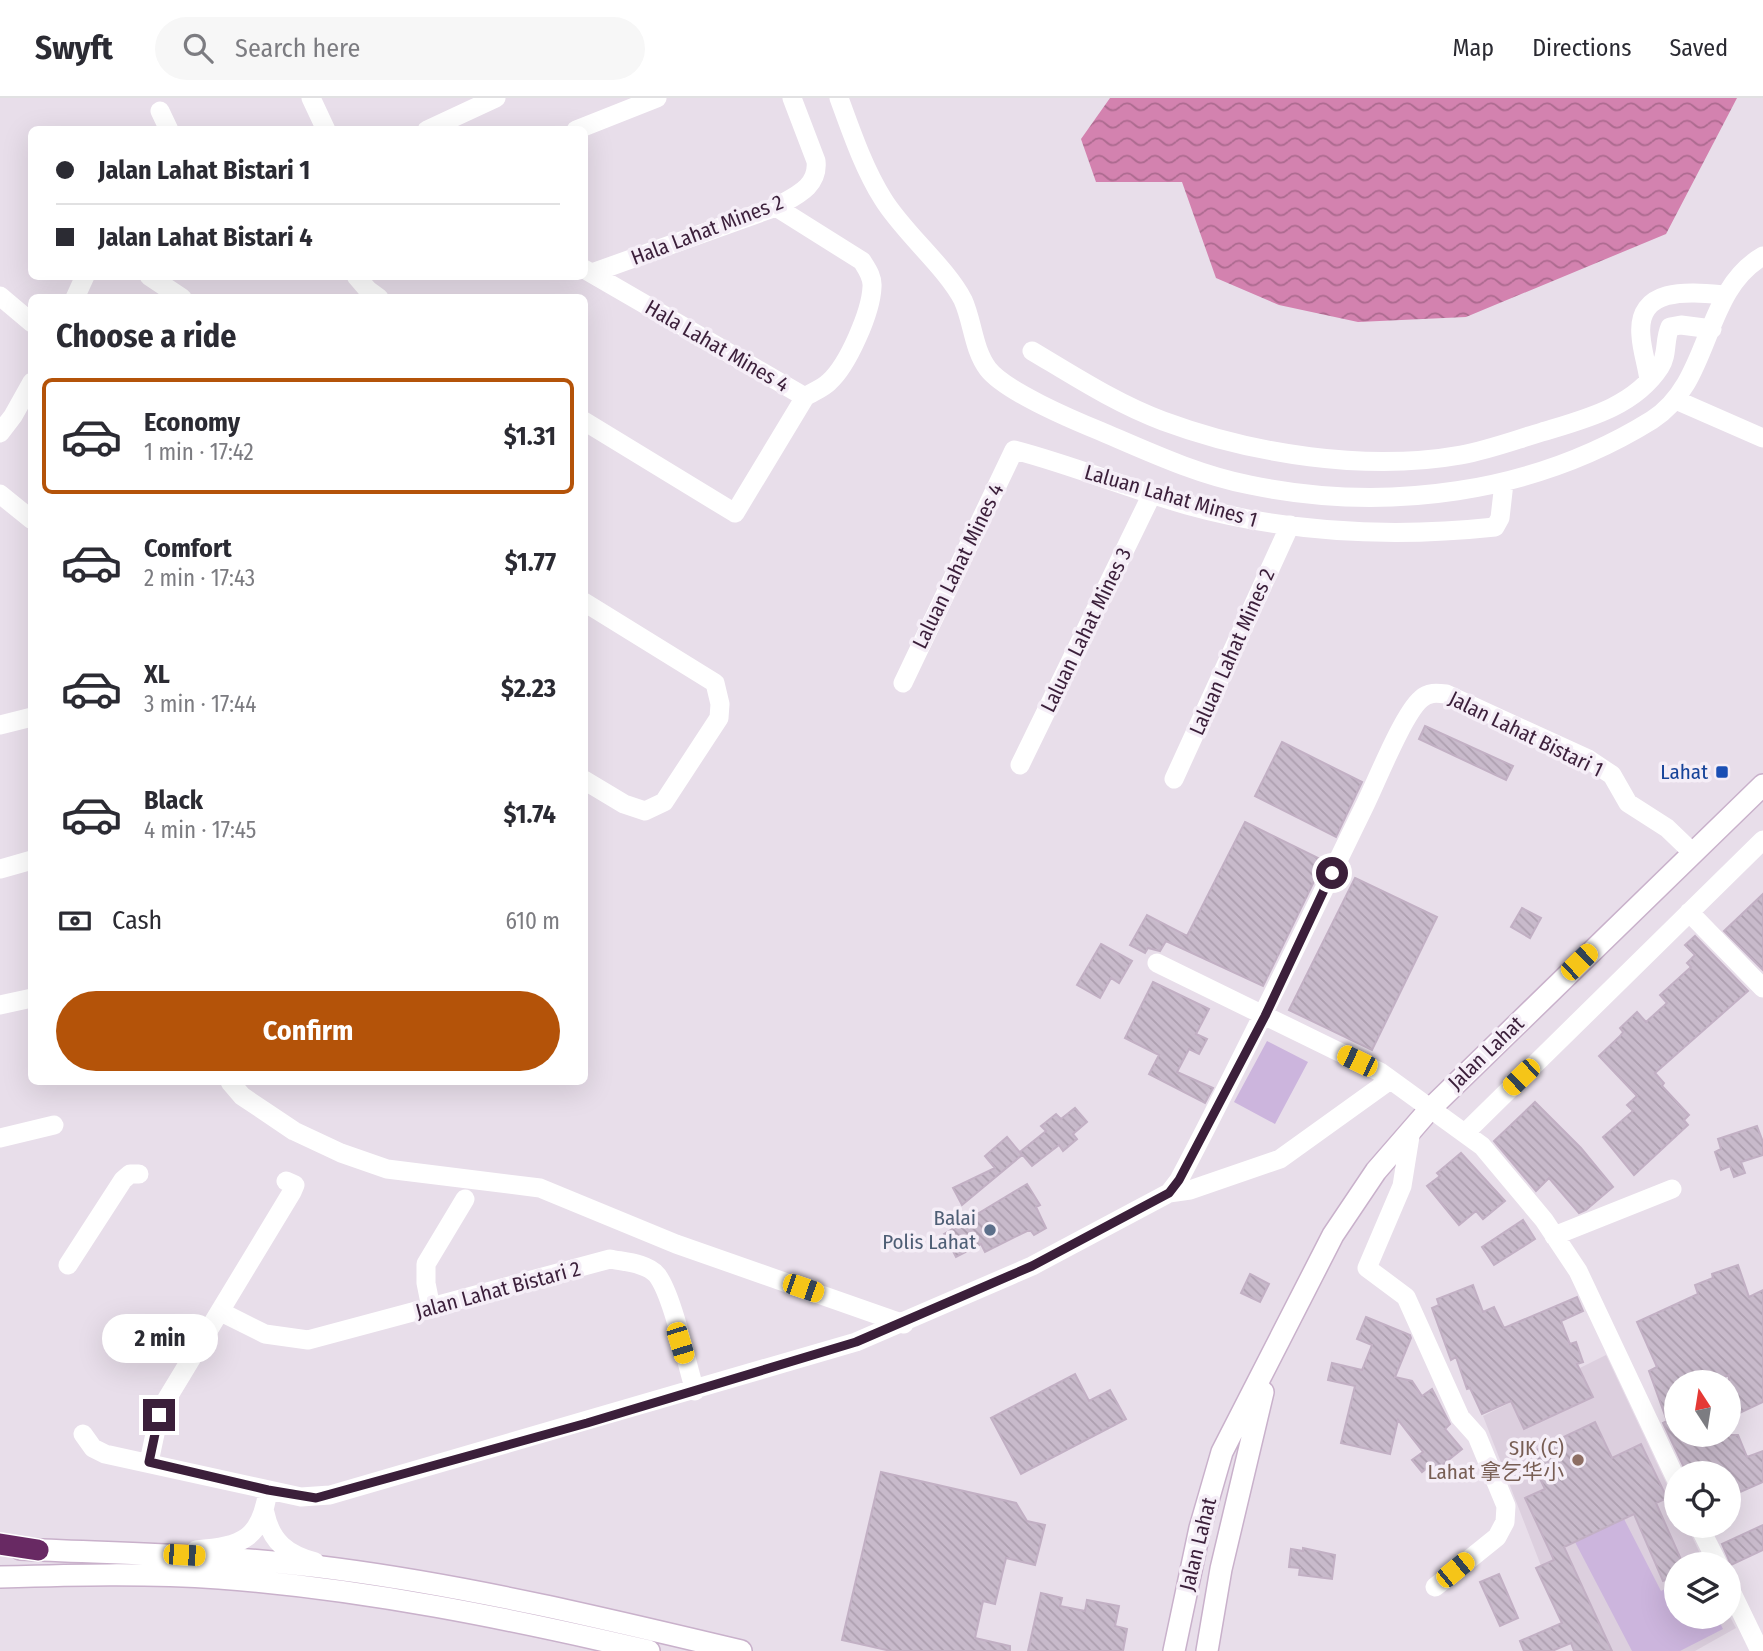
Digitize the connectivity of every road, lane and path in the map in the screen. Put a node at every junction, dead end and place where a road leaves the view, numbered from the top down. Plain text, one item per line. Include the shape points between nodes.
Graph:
1 (311, 98) edge
2 (496, 98) edge
3 (657, 98) edge
4 (792, 98) edge
5 (839, 98) edge
6 (470, 103) edge
7 (324, 126) edge
8 (433, 126) edge
9 (586, 126) edge
10 (776, 206) junction
11 (1763, 256) edge
12 (588, 271) edge
13 (155, 280) edge
14 (360, 280) edge
15 (177, 294) edge
16 (375, 294) edge
17 (0, 296) edge
18 (1725, 296) junction
19 (28, 320) edge
20 (1712, 329) junction
21 (1032, 351) dead end
22 (1649, 380) junction
23 (28, 389) edge
24 (805, 397) junction
25 (1676, 400) junction
26 (588, 423) edge
27 (0, 433) edge
28 (1763, 438) edge
29 (1014, 450) joint
30 (1504, 483) junction
31 (0, 494) edge
32 (1152, 494) junction
33 (28, 517) edge
34 (1290, 526) junction
35 (588, 604) edge
36 (903, 682) dead end
37 (28, 718) edge
38 (0, 725) edge
39 (1020, 765) dead end
40 (1174, 779) dead end
41 (588, 782) edge
42 (1763, 785) edge
43 (1763, 840) edge
44 (1692, 852) junction
45 (28, 861) edge
46 (0, 869) edge
47 (1689, 912) junction
48 (1157, 963) dead end
49 (1763, 988) edge
50 (28, 999) edge
51 (0, 1005) edge
52 (1265, 1016) junction
53 (1390, 1080) junction
54 (233, 1085) edge
55 (1429, 1110) junction
56 (54, 1125) dead end
57 (1411, 1130) junction
58 (1465, 1133) junction
59 (0, 1138) edge
60 (139, 1174) dead end
61 (286, 1181) dead end
62 (1672, 1189) dead end
63 (1169, 1193) junction
64 (465, 1199) dead end
65 (1554, 1236) junction
66 (68, 1265) dead end
67 (431, 1308) junction
68 (221, 1312) junction
69 (904, 1324) junction
70 (1268, 1366) junction
71 (695, 1391) junction
72 (83, 1434) dead end
73 (1249, 1456) junction
74 (1668, 1461) edge
75 (149, 1462) junction
76 (268, 1490) junction
77 (265, 1513) junction
78 (0, 1546) edge
79 (38, 1550) joint
80 (146, 1553) junction
81 (335, 1569) junction
82 (0, 1577) edge
83 (1435, 1587) dead end
84 (1741, 1612) edge
85 (1178, 1629) junction
86 (649, 1651) edge
87 (741, 1651) edge
88 (1168, 1651) edge
89 (1174, 1651) edge
90 (1197, 1651) edge
91 (1207, 1651) edge
92 (1760, 1651) edge

1 - 7 street
2 - 6 street
3 - 9 street
4 - 10 street, Hala Lahat Mines 2 via 817,172 799,194
5 - 30 street via 883,199 962,299 988,369 1004,383 1173,463 1248,485 1357,498 1446,494
6 - 8 street
10 - 12 street, Hala Lahat Mines 2
10 - 24 street via 862,261 871,276 867,312 856,340 830,382
11 - 18 street
12 - 24 street, Hala Lahat Mines 4
13 - 15 street
14 - 16 street
17 - 19 street
18 - 20 street
18 - 22 street via 1666,294 1650,307 1641,325
20 - 22 street via 1681,324 1670,327 1661,366
20 - 25 street
21 - 22 street via 1098,390 1162,420 1266,450 1382,461 1462,455 1577,422 1628,401
23 - 27 street
24 - 26 street, Hala Lahat Mines 4 via 735,513
25 - 28 street
25 - 30 street via 1654,419 1615,439
29 - 32 street, Laluan Lahat Mines 1
29 - 36 street, Laluan Lahat Mines 4
30 - 34 street, Laluan Lahat Mines 1 via 1495,527 1371,533
31 - 33 street
32 - 34 street, Laluan Lahat Mines 1
32 - 39 street, Laluan Lahat Mines 3
34 - 40 street, Laluan Lahat Mines 2
35 - 41 street via 715,683 720,704 719,718 664,802 645,811
37 - 38 street
42 - 44 main road, Jalan Lahat
43 - 47 street
44 - 52 street, Jalan Lahat Bistari 1 via 1667,828 1628,803 1612,775 1588,759 1435,692 1412,709
44 - 55 main road, Jalan Lahat
45 - 46 street
47 - 49 street
47 - 58 street
48 - 52 street
50 - 51 street
52 - 53 street
52 - 63 street, Jalan Lahat Bistari 1
53 - 55 street
53 - 63 street, Jalan Lahat Bistari 1 via 1280,1159
54 - 69 street via 294,1131 341,1153 387,1169 540,1188 676,1244
55 - 57 main road, Jalan Lahat
55 - 58 street
56 - 59 street
57 - 70 main road, Jalan Lahat via 1376,1171 1333,1235
57 - 83 street via 1402,1186 1367,1268 1406,1297 1460,1417 1477,1436 1506,1506 1505,1522 1497,1537
58 - 65 street via 1482,1146
60 - 66 street via 123,1180
61 - 68 street via 295,1185 292,1192
62 - 65 street
63 - 69 street, Jalan Lahat Bistari 1 via 1047,1259
64 - 67 street via 426,1264
65 - 74 street via 1578,1271
67 - 68 street, Jalan Lahat Bistari 2 via 308,1340 265,1334
67 - 71 street, Jalan Lahat Bistari 2 via 610,1259 635,1264 656,1273 667,1294
68 - 75 street via 165,1402
69 - 71 street, Jalan Lahat Bistari 1 via 810,1358
70 - 73 main road, Jalan Lahat
70 - 85 main road, Jalan Lahat via 1222,1452
71 - 76 street, Jalan Lahat Bistari 1 via 330,1495 300,1497
72 - 75 street, Jalan Lahat Bistari 1 via 93,1448 105,1454
73 - 90 main road via 1205,1603
73 - 91 main road, Jalan Lahat via 1221,1569
75 - 76 street, Jalan Lahat Bistari 1
76 - 77 street
77 - 80 street via 241,1543
77 - 81 street via 268,1529 285,1550
78 - 79 highway
79 - 80 main road
80 - 81 main road
81 - 87 main road via 508,1598
82 - 86 main road via 146,1575 289,1585 519,1621
84 - 92 street
85 - 88 main road
85 - 89 main road, Jalan Lahat

